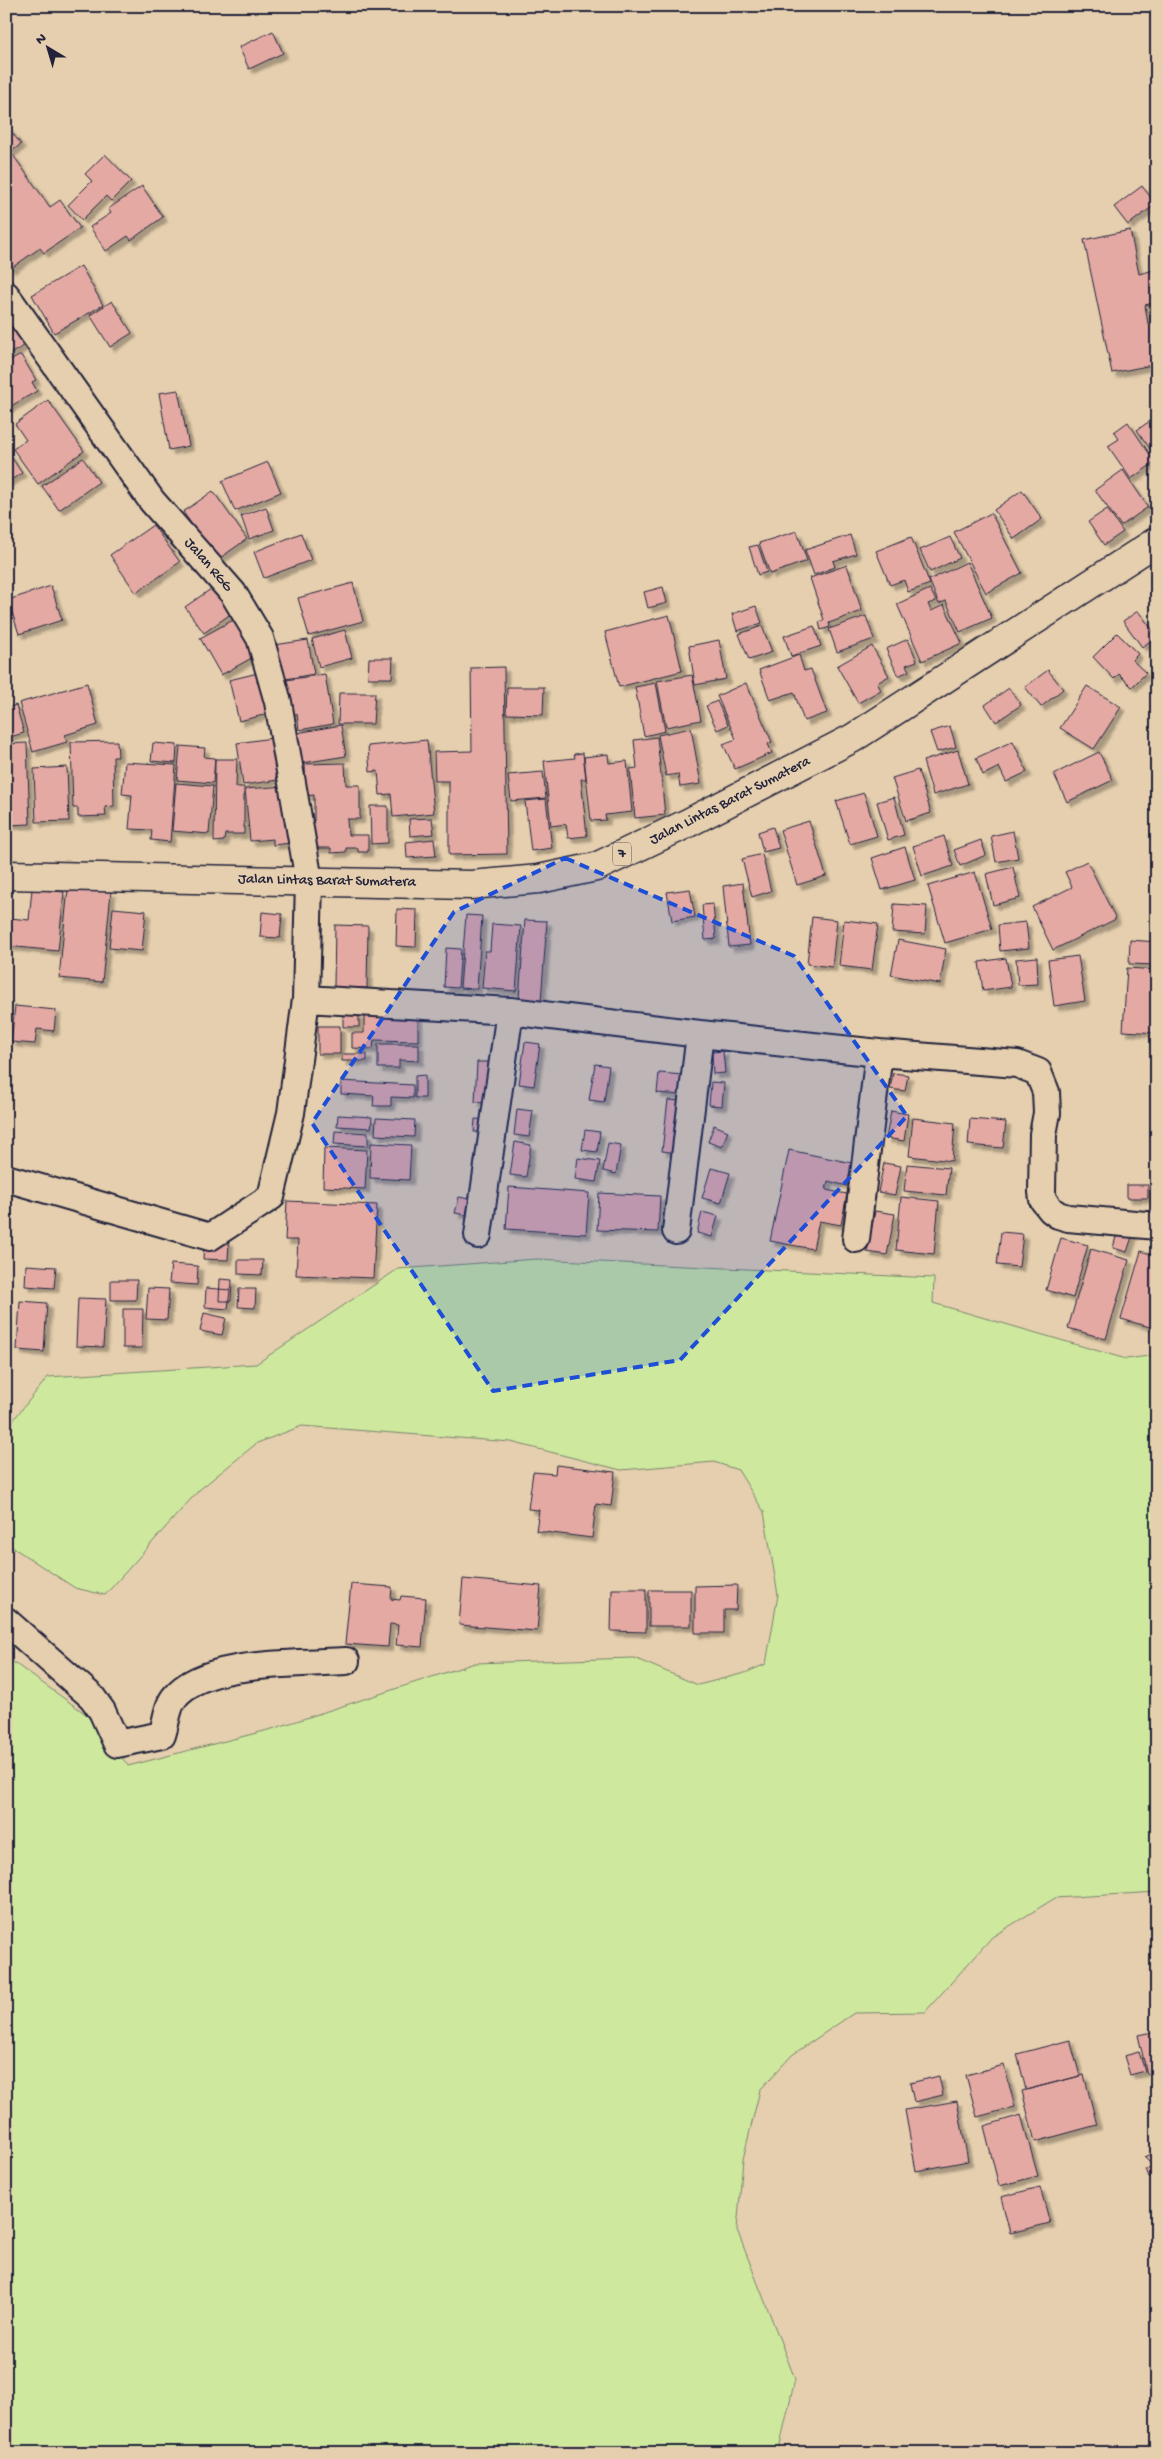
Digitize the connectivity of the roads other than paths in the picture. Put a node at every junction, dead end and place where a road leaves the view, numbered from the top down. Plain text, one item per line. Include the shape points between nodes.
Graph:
1 (6, 295) edge
2 (1157, 541) edge
3 (6, 875) edge
4 (309, 881) junction
5 (306, 999) junction
6 (510, 1010) junction
7 (700, 1034) junction
8 (879, 1053) junction
9 (6, 1178) edge
10 (1157, 1226) edge
11 (676, 1231) dead end
12 (478, 1235) dead end
13 (856, 1239) dead end
14 (6, 1621) edge
15 (346, 1661) dead end

1 - 4 street, Jalan RGG via 152,501 233,593 260,638 278,702
2 - 4 highway, Jalan Lintas Barat Sumatera / 7 via 853,738 596,867 539,880 471,885
3 - 4 highway, Jalan Lintas Barat Sumatera / 7
4 - 5 street, Jalan RGG
5 - 6 street
5 - 9 street, Jalan RGG via 291,1113 271,1197 210,1238
6 - 7 street
6 - 12 street
7 - 8 street
7 - 11 street
8 - 10 street via 1017,1064 1038,1072 1046,1092 1048,1113 1043,1134 1042,1192 1048,1206 1058,1215 1068,1218
8 - 13 street
14 - 15 street via 92,1697 117,1744 162,1735 172,1700 200,1678 230,1670

